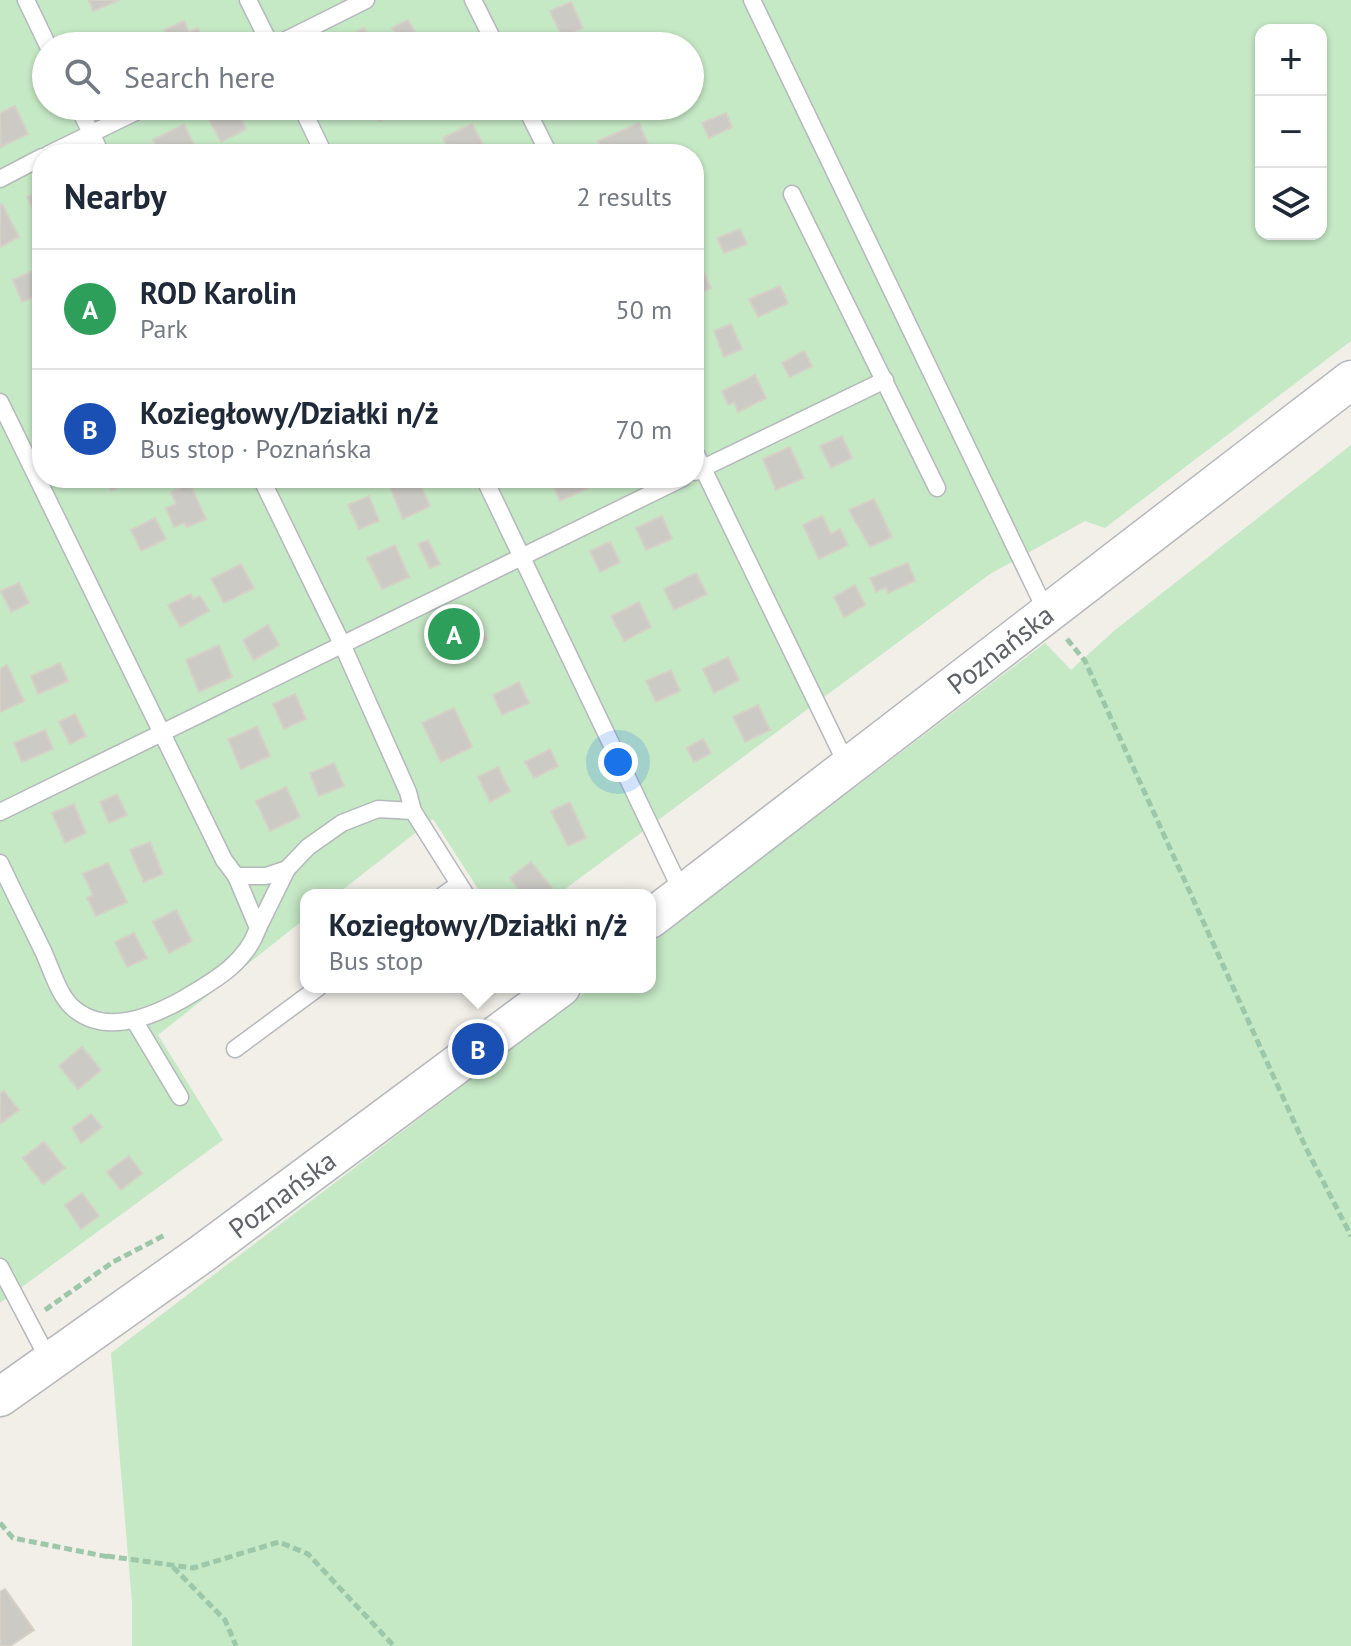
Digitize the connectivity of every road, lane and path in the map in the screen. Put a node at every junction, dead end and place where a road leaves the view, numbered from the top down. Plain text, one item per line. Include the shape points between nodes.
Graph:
1 (26, 0) edge
2 (248, 0) edge
3 (366, 0) edge
4 (473, 0) edge
5 (752, 0) edge
6 (41, 32) edge
7 (265, 32) edge
8 (301, 32) edge
9 (489, 32) edge
10 (85, 120) edge
11 (118, 120) edge
12 (308, 120) edge
13 (532, 120) edge
14 (91, 133) junction
15 (69, 144) edge
16 (96, 144) edge
17 (319, 144) edge
18 (544, 144) edge
19 (32, 162) edge
20 (0, 179) edge
21 (792, 194) dead end
22 (885, 380) junction
23 (1351, 380) edge
24 (0, 402) edge
25 (32, 467) edge
26 (704, 467) edge
27 (704, 482) edge
28 (42, 488) edge
29 (266, 488) edge
30 (489, 488) edge
31 (662, 488) edge
32 (937, 488) dead end
33 (523, 556) junction
34 (1047, 613) junction
35 (342, 644) junction
36 (163, 733) junction
37 (848, 767) junction
38 (413, 811) junction
39 (0, 812) edge
40 (0, 863) edge
41 (287, 869) junction
42 (236, 876) junction
43 (462, 889) edge
44 (683, 894) junction
45 (656, 914) edge
46 (258, 928) junction
47 (311, 993) edge
48 (542, 993) edge
49 (134, 1020) junction
50 (235, 1049) dead end
51 (180, 1097) dead end
52 (167, 1234) dead end
53 (1351, 1236) edge
54 (0, 1267) edge
55 (30, 1320) junction
56 (50, 1362) junction
57 (0, 1397) edge
58 (0, 1523) edge
59 (107, 1556) junction
60 (236, 1646) edge
61 (394, 1646) edge

1 - 6 lane
2 - 7 lane
3 - 8 lane
4 - 9 lane
5 - 34 lane
10 - 14 lane
11 - 14 lane
12 - 17 lane
13 - 18 lane
14 - 15 lane
14 - 16 lane
19 - 20 lane
21 - 22 lane
22 - 26 lane
22 - 32 lane
23 - 34 street, Poznańska
24 - 25 lane
27 - 37 lane
28 - 36 lane
29 - 35 lane
30 - 33 lane
31 - 33 lane
33 - 35 lane
33 - 44 lane
34 - 37 street, Poznańska
34 - 53 path via 1085,661
35 - 36 lane
35 - 38 lane
36 - 39 lane
36 - 42 lane
37 - 44 street, Poznańska
38 - 41 lane via 378,809 342,823
38 - 43 lane
40 - 49 lane via 69,1004 93,1020
41 - 42 lane via 266,876
41 - 46 lane
42 - 46 lane
44 - 45 street, Poznańska
46 - 49 lane via 251,948 230,969 165,1010
47 - 50 lane
48 - 56 street, Poznańska via 203,1253
49 - 51 lane
52 - 55 path via 113,1262
54 - 55 lane
55 - 56 lane
56 - 57 street, Poznańska
58 - 59 path via 13,1538
59 - 60 path via 170,1564 225,1620
59 - 61 path via 193,1568 279,1542 308,1554

